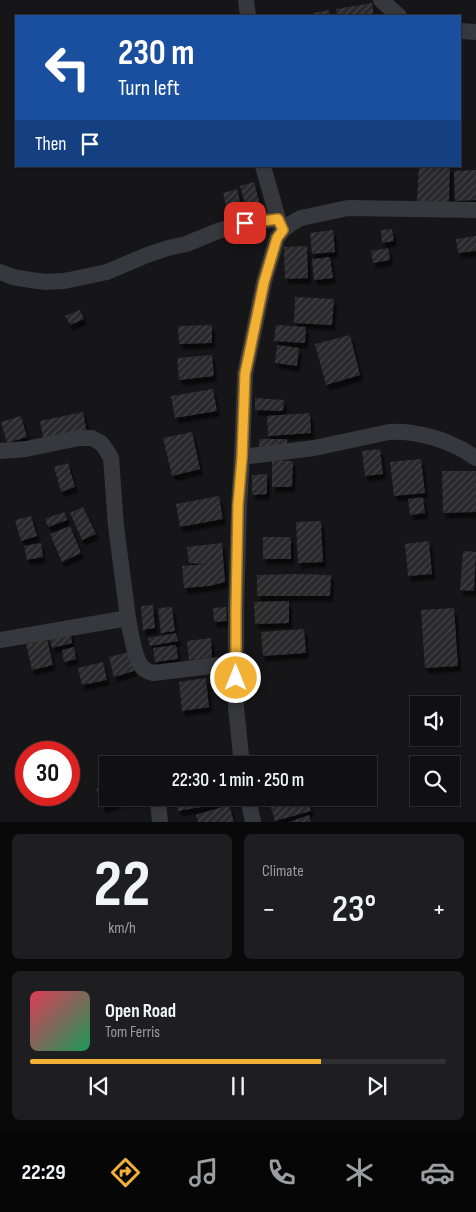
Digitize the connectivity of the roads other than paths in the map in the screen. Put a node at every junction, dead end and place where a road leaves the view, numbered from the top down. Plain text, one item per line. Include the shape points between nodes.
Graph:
1 (246, 0) edge
2 (381, 0) edge
3 (248, 15) edge
4 (398, 15) edge
5 (461, 31) edge
6 (476, 32) edge
7 (263, 167) edge
8 (476, 210) edge
9 (281, 225) junction
10 (0, 272) edge
11 (0, 451) edge
12 (242, 457) junction
13 (476, 458) edge
14 (128, 618) junction
15 (0, 640) edge
16 (236, 663) junction
17 (241, 756) edge
18 (158, 806) edge
19 (250, 806) edge
20 (160, 822) edge
21 (253, 822) edge

1 - 3 street
2 - 4 street
5 - 6 street
7 - 9 street
8 - 9 street via 348,208
9 - 10 street via 245,223 147,255 107,272 64,281 31,280
9 - 12 street via 264,282 245,374
11 - 14 street via 79,438 92,438 101,443 112,458 116,526
12 - 13 street via 314,448 399,431 443,440
12 - 16 street via 238,505
14 - 15 street
14 - 16 street via 139,661 142,667 153,673
16 - 17 street
18 - 20 street
19 - 21 street

